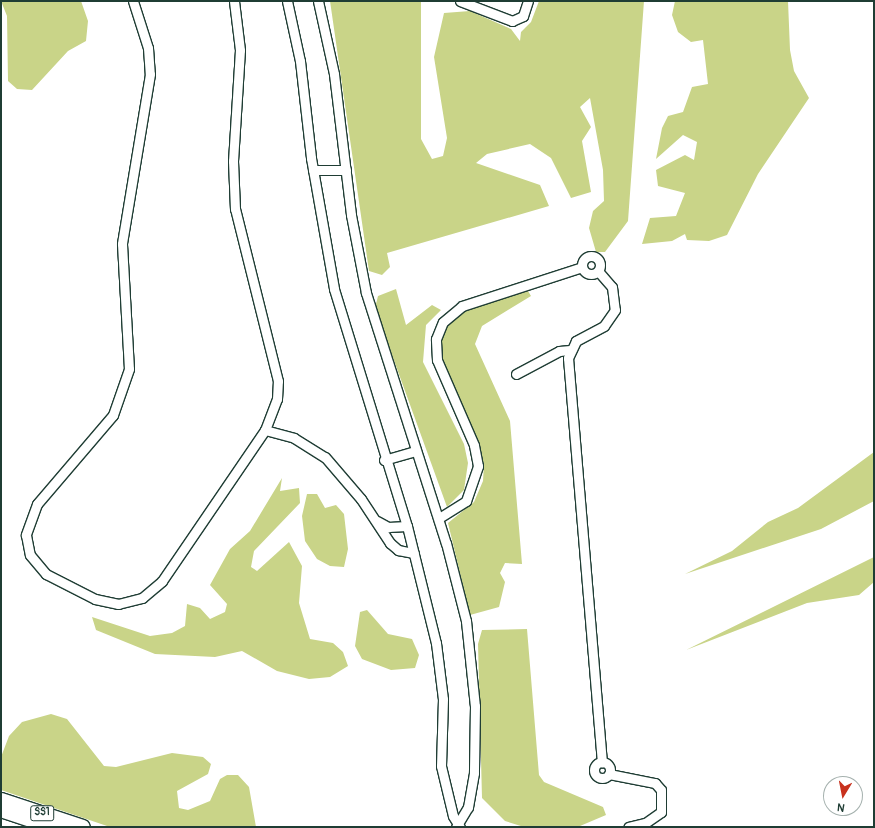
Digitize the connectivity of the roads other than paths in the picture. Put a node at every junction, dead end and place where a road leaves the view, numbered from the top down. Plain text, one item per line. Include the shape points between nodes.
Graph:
1 (133, 1) edge
2 (234, 1) edge
3 (287, 1) edge
4 (318, 1) edge
5 (460, 1) edge
6 (528, 1) edge
7 (313, 170) junction
8 (346, 170) junction
9 (582, 267) junction
10 (598, 271) junction
11 (570, 350) junction
12 (516, 374) dead end
13 (265, 430) junction
14 (416, 451) junction
15 (384, 460) junction
16 (439, 518) junction
17 (377, 522) junction
18 (407, 526) junction
19 (414, 553) junction
20 (1, 800) edge
21 (1, 810) edge
22 (52, 827) edge
23 (83, 827) edge
24 (457, 827) edge
25 (628, 827) edge

1 - 13 street via 148,48 150,69 122,244 129,369 113,415 32,512 26,535 32,559 50,577 99,601 125,604 142,598 162,581
2 - 13 street via 240,50 234,152 234,204 278,386 275,409
3 - 7 street via 303,84
4 - 8 street via 336,83
5 - 6 street via 512,21 522,18
7 - 8 street
7 - 15 street via 334,289
8 - 14 street via 366,293
9 - 10 street via 590,274
9 - 10 street via 584,259 592,256 599,261
9 - 16 street via 462,306 442,322 436,339 437,360 474,445 478,466 466,501
10 - 11 street via 614,292 613,313 604,326 576,341
11 - 12 street via 560,351
11 - 25 street via 602,763 608,766 609,774 654,783 661,790 661,812 645,822
13 - 17 street via 294,438 325,457
14 - 15 street
14 - 16 street
15 - 18 street
16 - 24 street via 464,611 475,706 472,789 468,807
17 - 18 street via 388,527
17 - 19 street via 394,548
18 - 19 street
19 - 24 street via 440,662 443,707 441,762
20 - 23 highway, SS1
21 - 22 highway, SS1

